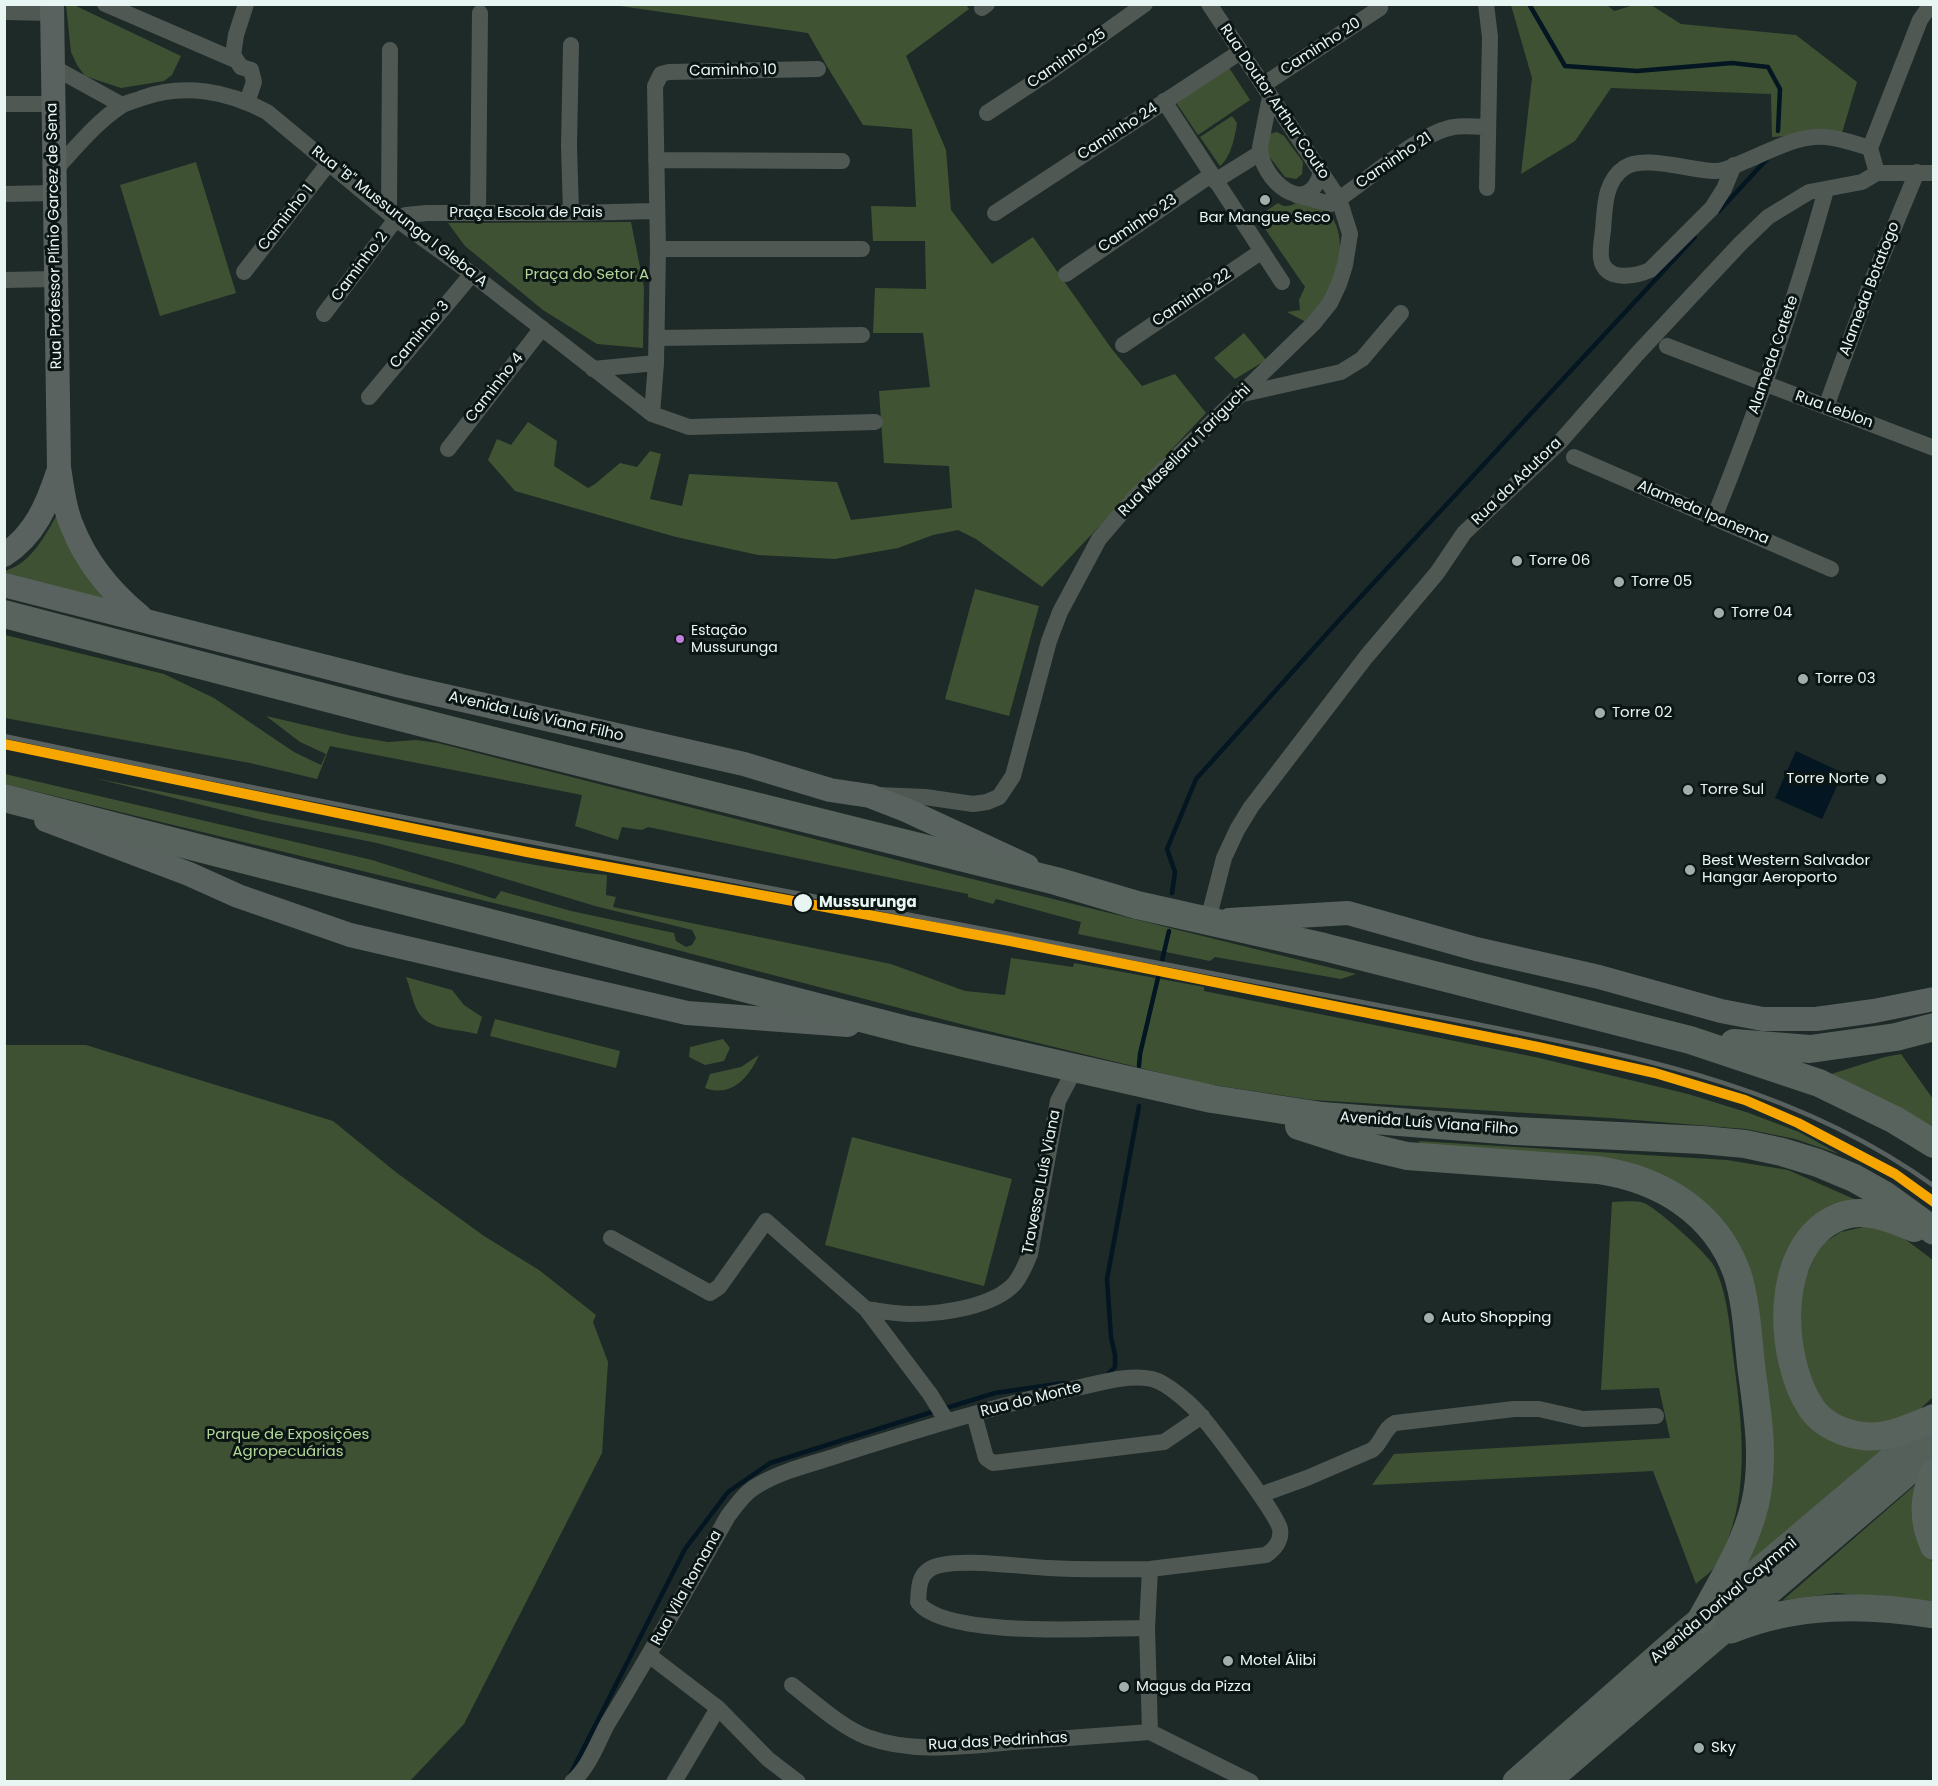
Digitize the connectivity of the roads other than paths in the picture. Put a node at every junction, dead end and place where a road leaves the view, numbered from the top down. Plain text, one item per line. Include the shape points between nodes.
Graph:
1 (105, 4) edge
2 (246, 4) edge
3 (1145, 4) edge
4 (1486, 4) edge
5 (1214, 6) edge
6 (1380, 8) dead end
7 (52, 9) edge
8 (1934, 9) edge
9 (4, 12) edge
10 (480, 13) dead end
11 (571, 45) dead end
12 (390, 50) dead end
13 (1240, 52) junction
14 (235, 60) junction
15 (52, 67) junction
16 (818, 69) dead end
17 (1267, 91) junction
18 (1164, 101) junction
19 (247, 102) junction
20 (4, 104) edge
21 (53, 104) junction
22 (122, 105) junction
23 (987, 113) dead end
24 (1487, 127) junction
25 (1870, 148) junction
26 (1260, 153) junction
27 (656, 160) junction
28 (842, 161) dead end
29 (328, 164) junction
30 (1734, 165) junction
31 (1321, 172) junction
32 (1877, 172) junction
33 (1925, 173) edge
34 (1213, 178) junction
35 (54, 182) junction
36 (1487, 188) dead end
37 (1826, 190) junction
38 (4, 194) edge
39 (1296, 195) junction
40 (1339, 199) junction
41 (656, 211) junction
42 (478, 213) junction
43 (571, 213) junction
44 (995, 213) dead end
45 (393, 216) junction
46 (658, 249) junction
47 (862, 249) dead end
48 (1262, 251) junction
49 (244, 272) dead end
50 (472, 274) junction
51 (1066, 274) dead end
52 (55, 279) junction
53 (4, 280) edge
54 (1282, 282) dead end
55 (1401, 313) dead end
56 (324, 314) dead end
57 (542, 328) junction
58 (862, 335) dead end
59 (658, 338) junction
60 (1123, 345) dead end
61 (1667, 346) dead end
62 (656, 363) junction
63 (592, 369) junction
64 (1765, 385) junction
65 (1242, 394) junction
66 (369, 397) dead end
67 (1826, 407) junction
68 (652, 414) junction
69 (875, 422) dead end
70 (1934, 448) edge
71 (448, 449) dead end
72 (1574, 457) dead end
73 (59, 466) junction
74 (1714, 518) junction
75 (4, 555) edge
76 (1831, 569) dead end
77 (4, 585) edge
78 (4, 614) edge
79 (144, 619) junction
80 (870, 796) junction
81 (4, 798) edge
82 (4, 804) edge
83 (1056, 881) junction
84 (1214, 921) junction
85 (1934, 999) edge
86 (1934, 1027) edge
87 (911, 1031) junction
88 (1690, 1040) junction
89 (1075, 1069) junction
90 (1212, 1099) junction
91 (1934, 1144) edge
92 (1934, 1231) edge
93 (1934, 1236) edge
94 (611, 1238) dead end
95 (866, 1309) junction
96 (940, 1410) junction
97 (975, 1414) junction
98 (1202, 1416) junction
99 (1656, 1416) dead end
100 (1934, 1418) edge
101 (1934, 1423) edge
102 (1934, 1450) edge
103 (1934, 1473) edge
104 (759, 1484) joint
105 (1260, 1496) junction
106 (1934, 1546) edge
107 (1150, 1569) junction
108 (1934, 1615) edge
109 (1147, 1628) junction
110 (1707, 1628) junction
111 (650, 1656) junction
112 (792, 1685) dead end
113 (718, 1708) junction
114 (1150, 1732) junction
115 (577, 1777) edge
116 (674, 1782) edge
117 (798, 1782) edge
118 (1251, 1782) edge
119 (1516, 1782) edge
120 (1546, 1782) edge

1 - 14 street
2 - 14 street via 236,35
3 - 23 street, Caminho 25
4 - 24 street via 1490,37
5 - 13 street, Rua Doutor Arthur Couto
6 - 17 street, Caminho 20
7 - 9 street
7 - 15 main road, Rua Professor Plínio Garcez de Sena
8 - 25 street via 1927,10 1920,20
10 - 42 street
11 - 43 street
12 - 45 street
13 - 17 street, Rua Doutor Arthur Couto
13 - 18 street, Caminho 24
14 - 19 street via 251,70 254,82
15 - 21 main road, Rua Professor Plínio Garcez de Sena
15 - 22 street
16 - 27 street, Caminho 10 via 661,74 655,86
17 - 26 street
17 - 31 street, Rua Doutor Arthur Couto
18 - 34 street
18 - 44 street, Caminho 24
19 - 22 street, Rua "B" Mussurunga I Gleba A via 190,89 153,94
19 - 29 street, Rua "B" Mussurunga I Gleba A via 267,112
20 - 21 street
21 - 35 main road, Rua Professor Plínio Garcez de Sena
22 - 35 street, Rua "B" Mussurunga I Gleba A via 99,124
24 - 36 street
24 - 40 street, Caminho 21 via 1454,127 1432,134
25 - 30 street via 1815,136
25 - 32 street
26 - 34 street, Caminho 23
26 - 39 street via 1276,183
27 - 28 street
27 - 41 street
29 - 45 street, Rua "B" Mussurunga I Gleba A
29 - 49 street, Caminho 1
30 - 30 street via 1715,172 1648,163 1624,168 1606,195 1601,257 1604,268 1626,276 1650,270 1712,208
31 - 39 street via 1313,188
31 - 40 street, Rua Doutor Arthur Couto
32 - 33 street, Rua da Adutora
32 - 37 street, Rua da Adutora via 1862,182
33 - 67 street, Alameda Botatogo via 1869,288
34 - 48 street
34 - 51 street, Caminho 23
35 - 38 street
35 - 52 main road, Rua Professor Plínio Garcez de Sena
37 - 64 street, Alameda Catete
37 - 84 street, Rua da Adutora via 1794,199 1754,230 1566,435 1464,533 1437,573 1366,657 1251,807 1224,858
39 - 40 street via 1324,204
40 - 65 street, Rua Maseliaru Tariguchi via 1350,234 1345,265 1330,303 1314,324
41 - 43 street, Praça Escola de Pais
41 - 46 street
42 - 43 street, Praça Escola de Pais
42 - 45 street, Praça Escola de Pais
45 - 50 street, Rua "B" Mussurunga I Gleba A
45 - 56 street, Caminho 2
46 - 47 street
46 - 59 street
48 - 54 street
48 - 60 street, Caminho 22
50 - 57 street, Rua "B" Mussurunga I Gleba A
50 - 66 street, Caminho 3
52 - 53 street
52 - 73 main road, Rua Professor Plínio Garcez de Sena
55 - 65 street via 1362,359 1341,372
57 - 63 street, Rua "B" Mussurunga I Gleba A
57 - 71 street, Caminho 4
58 - 59 street
59 - 62 street
61 - 64 street, Rua Leblon
62 - 63 street
62 - 68 street
63 - 68 street, Rua "B" Mussurunga I Gleba A
64 - 67 street, Rua Leblon
64 - 74 street, Alameda Catete
65 - 80 street, Rua Maseliaru Tariguchi via 1136,496 1099,539 1060,612 1013,776 999,797 973,804 917,796
67 - 70 street, Rua Leblon
68 - 69 street, Rua "B" Mussurunga I Gleba A via 689,427
72 - 74 street, Alameda Ipanema
73 - 75 main road, Rua Professor Plínio Garcez de Sena via 47,505 33,530
73 - 79 main road, Rua Professor Plínio Garcez de Sena via 72,526 88,557 123,602
74 - 76 street, Alameda Ipanema
77 - 79 main road, Avenida Luís Viana Filho
78 - 83 highway, Avenida Luís Viana Filho
79 - 80 main road, Avenida Luís Viana Filho via 401,686 744,764 830,790
80 - 83 main road, Avenida Luís Viana Filho
81 - 87 highway, Avenida Luís Viana Filho
82 - 87 main road, Avenida Luís Viana Filho via 238,896 350,935 687,1013
83 - 84 highway, Avenida Luís Viana Filho
84 - 85 main road, Avenida Luís Viana Filho via 1348,913 1476,949 1763,1019 1816,1019
84 - 88 highway, Avenida Luís Viana Filho
86 - 88 highway via 1896,1037 1810,1049
87 - 89 highway, Avenida Luís Viana Filho
88 - 91 highway, Avenida Luís Viana Filho via 1819,1083 1887,1115
89 - 90 highway, Avenida Luís Viana Filho
89 - 95 street, Travessa Luís Viana via 1058,1101 1029,1254 1014,1284 974,1306 942,1312 911,1314
90 - 92 highway, Avenida Luís Viana Filho via 1322,1116 1744,1144 1818,1163 1854,1178
90 - 110 highway via 1407,1156 1619,1173 1659,1187 1700,1216 1716,1234 1737,1275 1760,1450 1755,1504 1747,1531 1726,1574
93 - 100 highway via 1871,1214 1840,1217 1822,1227 1808,1240 1793,1275 1787,1326 1803,1393 1813,1411 1826,1422 1842,1432 1881,1436
94 - 95 street via 710,1293 719,1287 766,1221
95 - 96 street
96 - 97 street, Rua do Monte
96 - 104 street, Rua do Monte
97 - 98 street, Rua do Monte via 1126,1378 1166,1384
97 - 98 street via 986,1458 998,1463 1157,1444
98 - 105 street, Rua do Monte
99 - 105 street via 1583,1419 1539,1409 1514,1409 1395,1423 1372,1450
101 - 110 main road, Avenida Dorival Caymmi
102 - 110 main road, Avenida Dorival Caymmi
103 - 106 highway via 1925,1495 1925,1513
104 - 111 street, Rua Vila Romana via 740,1499 728,1516
105 - 107 street, Rua do Monte via 1281,1530 1274,1550
107 - 109 street
107 - 109 street via 939,1565 929,1569 920,1584 918,1602 928,1612 950,1620 1014,1628
108 - 110 main road via 1879,1608 1802,1609
109 - 114 street
110 - 119 main road, Avenida Dorival Caymmi
110 - 120 main road, Avenida Dorival Caymmi
111 - 113 street, Rua Vila Romana
111 - 115 street
112 - 114 street, Rua das Pedrinhas via 864,1736 913,1747
113 - 116 street
113 - 117 street, Rua Vila Romana via 768,1759
114 - 118 street

